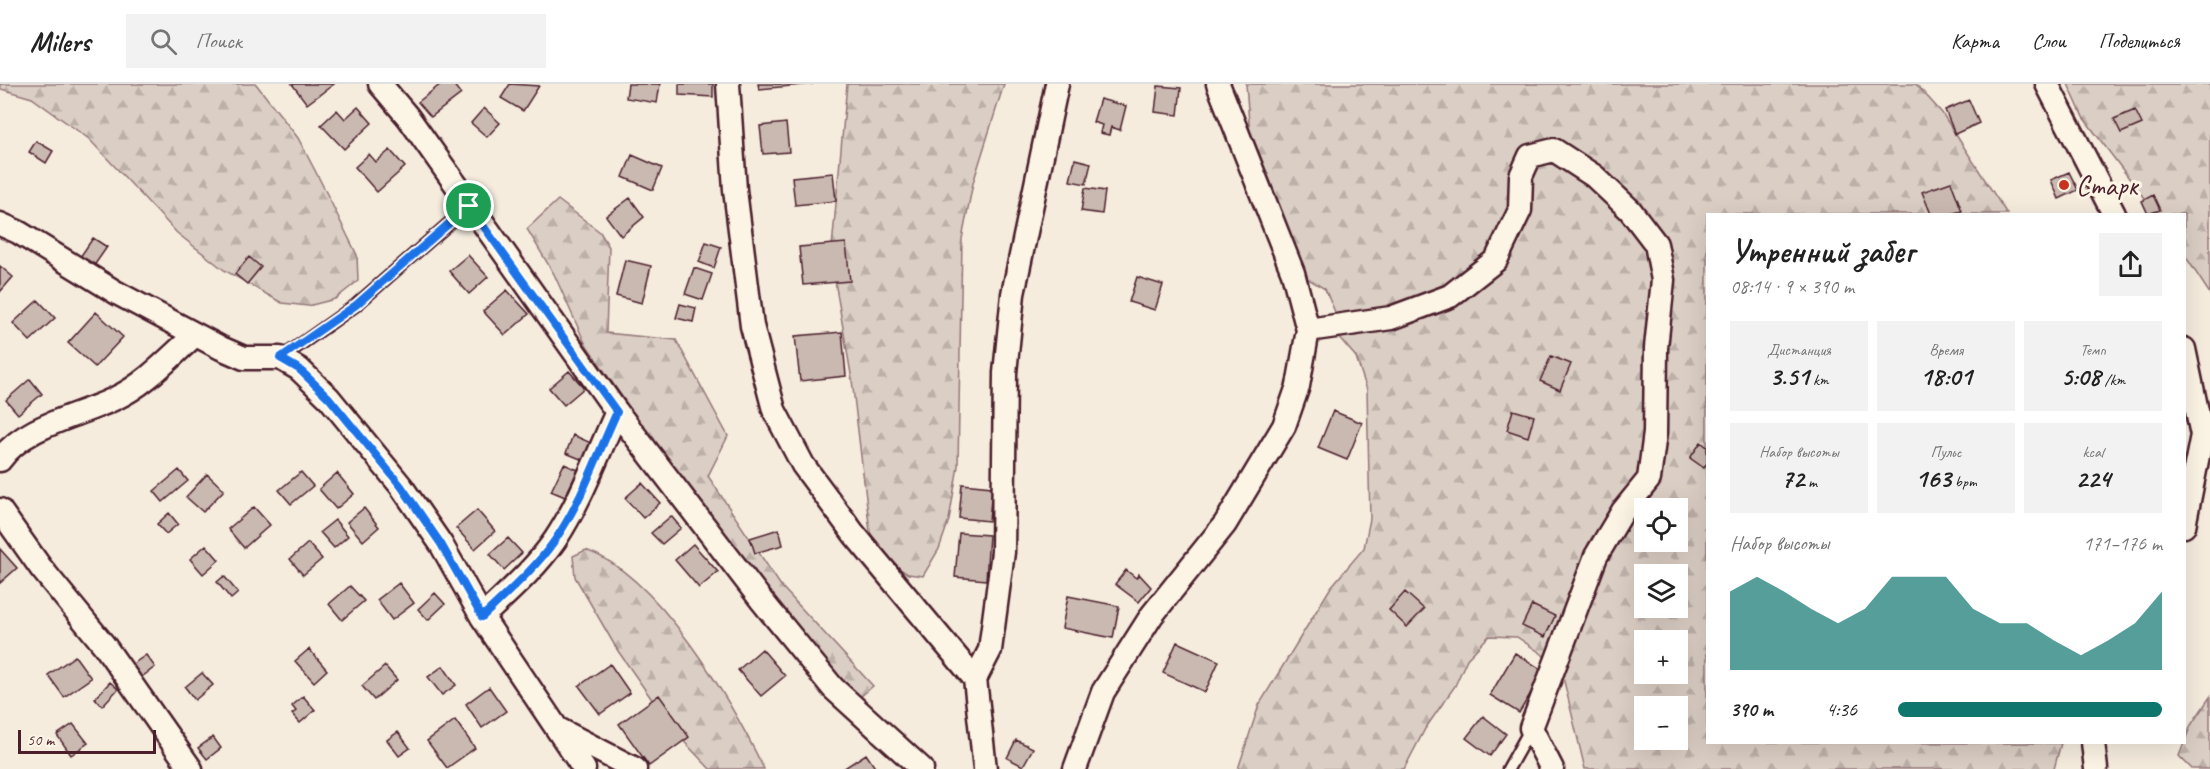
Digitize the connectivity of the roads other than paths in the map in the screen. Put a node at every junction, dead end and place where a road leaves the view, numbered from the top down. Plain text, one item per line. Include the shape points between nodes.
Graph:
1 (380, 84) edge
2 (728, 84) edge
3 (1058, 84) edge
4 (1218, 84) edge
5 (2047, 84) edge
6 (469, 206) junction
7 (2113, 213) edge
8 (0, 224) edge
9 (1308, 330) junction
10 (195, 335) junction
11 (280, 358) junction
12 (2186, 358) edge
13 (617, 412) junction
14 (0, 460) edge
15 (0, 510) edge
16 (2186, 516) edge
17 (482, 617) junction
18 (975, 680) junction
19 (1531, 728) junction
20 (560, 730) junction
21 (2093, 744) edge
22 (191, 769) edge
23 (584, 769) edge
24 (635, 769) edge
25 (922, 769) edge
26 (985, 769) edge
27 (1075, 769) edge
28 (1508, 769) edge
29 (1552, 769) edge
30 (2096, 769) edge

1 - 6 street via 408,117
2 - 18 street via 735,190 752,326 774,410 809,474
3 - 18 street via 1013,294 1005,374 1003,552 990,650
4 - 9 street via 1293,273
5 - 7 street
6 - 11 lane via 356,305
6 - 13 street
8 - 10 street
9 - 19 street via 1391,318 1449,296 1496,260 1520,210 1521,176 1530,156 1554,150 1594,176 1630,210 1656,244 1663,280 1650,479 1623,511 1596,556
9 - 27 street via 1298,386 1284,426 1225,524 1152,615 1103,692
10 - 11 street via 244,358
10 - 14 street via 118,398 57,421 20,441
11 - 17 street via 299,369 329,398 401,486 441,544
12 - 16 street via 2202,435
13 - 17 street via 580,497 554,540 522,579
13 - 25 street via 832,688
15 - 22 street via 104,645
17 - 20 street
18 - 26 street
19 - 28 lane
19 - 29 street
20 - 23 street
20 - 24 street
21 - 30 street

